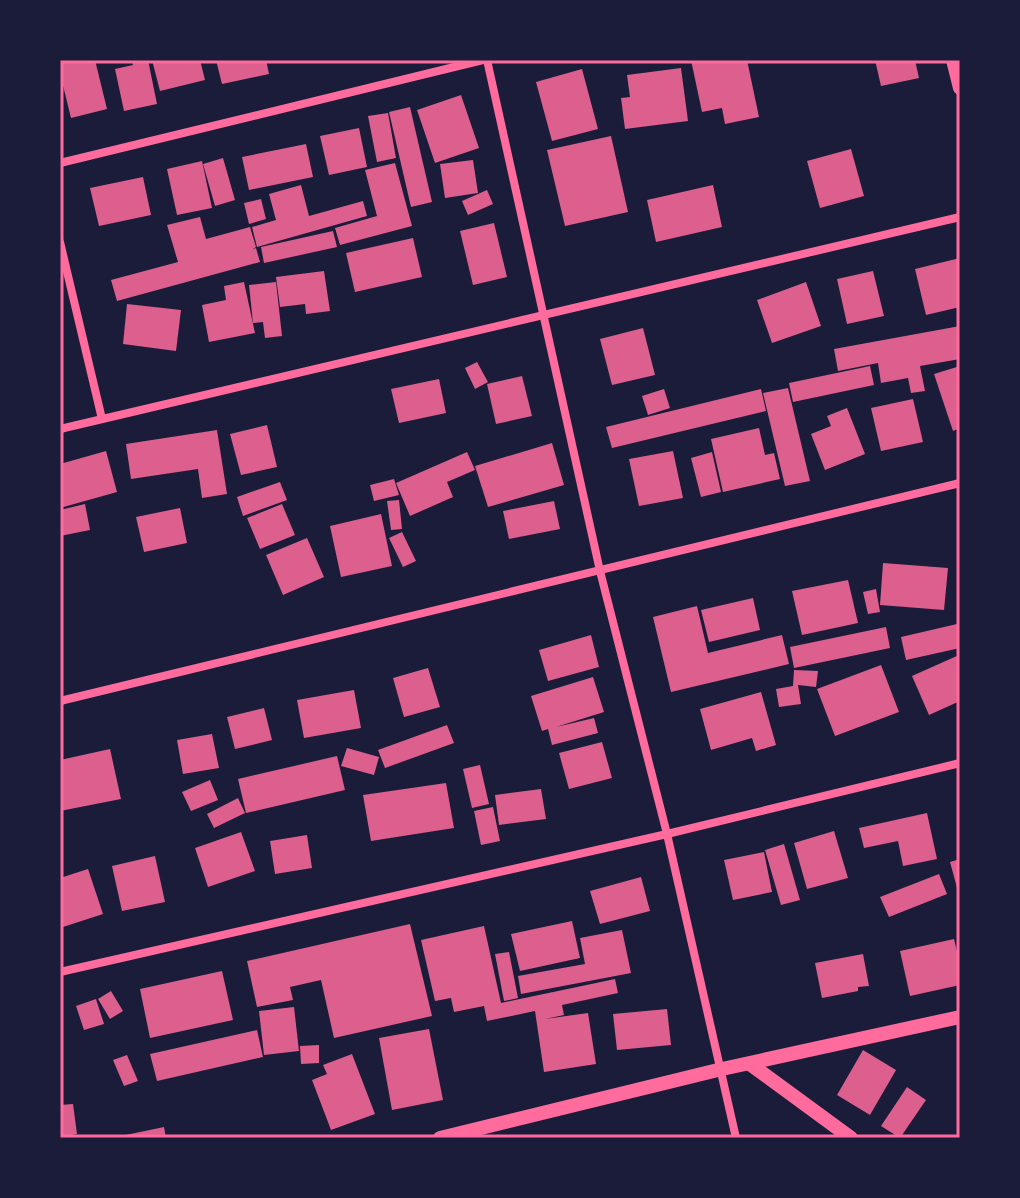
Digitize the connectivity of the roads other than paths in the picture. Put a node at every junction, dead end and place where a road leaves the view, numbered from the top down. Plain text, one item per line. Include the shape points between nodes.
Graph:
1 (485, 60) edge
2 (953, 60) edge
3 (960, 88) edge
4 (60, 163) edge
5 (960, 217) edge
6 (60, 242) edge
7 (542, 314) junction
8 (102, 419) junction
9 (60, 429) edge
10 (960, 483) edge
11 (600, 571) junction
12 (60, 701) edge
13 (960, 763) edge
14 (667, 834) junction
15 (60, 972) edge
16 (960, 1017) edge
17 (750, 1064) junction
18 (722, 1069) junction
19 (440, 1138) edge
20 (736, 1138) edge
21 (851, 1138) edge

1 - 4 street
1 - 7 street
2 - 3 street
5 - 7 street
6 - 8 street
7 - 8 street
7 - 11 street
8 - 9 street
10 - 11 street
11 - 12 street
11 - 14 street
13 - 14 street
14 - 15 street
14 - 18 street
16 - 17 street
17 - 18 street
17 - 21 street
18 - 19 street
18 - 20 street

